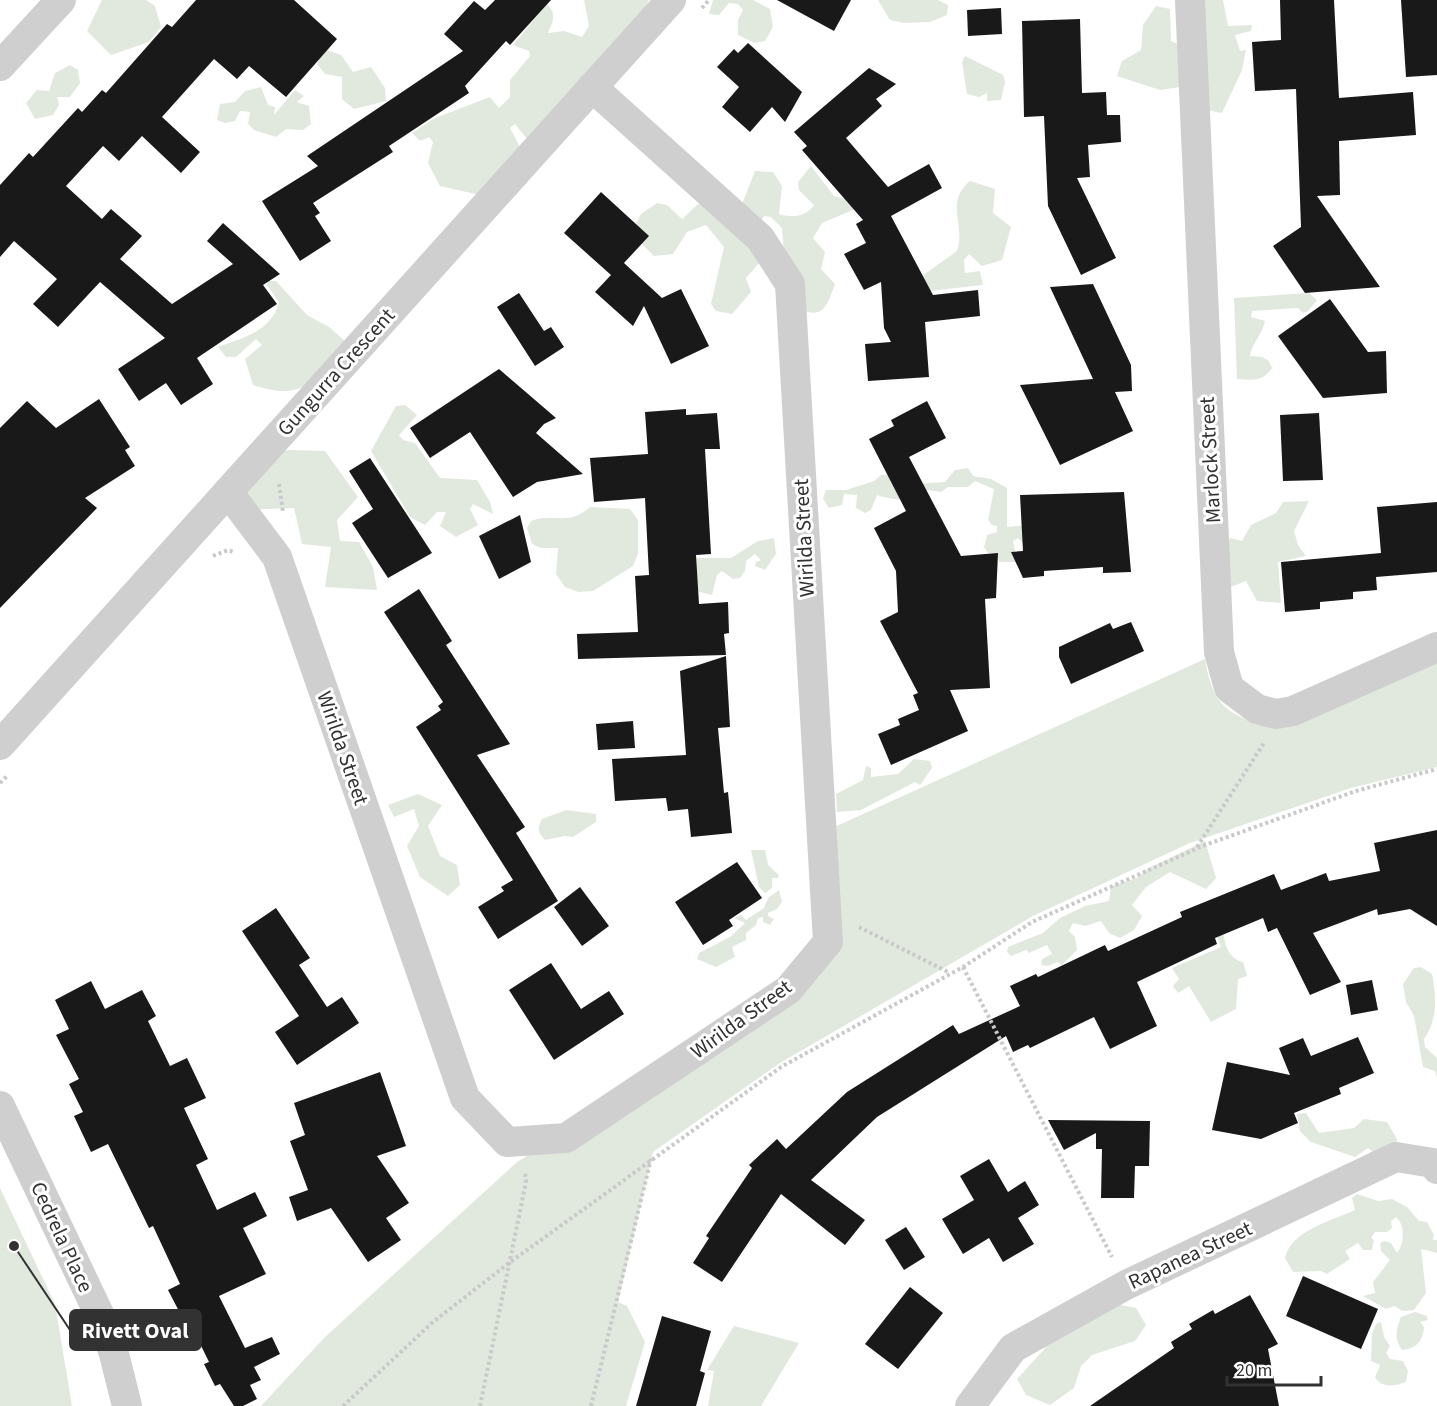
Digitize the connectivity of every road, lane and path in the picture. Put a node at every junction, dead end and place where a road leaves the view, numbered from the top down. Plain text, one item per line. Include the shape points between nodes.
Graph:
1 (61, 0) edge
2 (671, 0) edge
3 (1190, 0) edge
4 (0, 66) edge
5 (592, 87) junction
6 (228, 492) junction
7 (1437, 647) edge
8 (1276, 714) junction
9 (0, 745) edge
10 (1437, 769) edge
11 (1196, 849) junction
12 (826, 910) junction
13 (963, 967) junction
14 (949, 972) junction
15 (0, 1106) edge
16 (522, 1141) junction
17 (651, 1159) junction
18 (1437, 1169) edge
19 (509, 1263) junction
20 (1126, 1285) junction
21 (127, 1406) edge
22 (343, 1406) edge
23 (480, 1406) edge
24 (591, 1406) edge
25 (970, 1406) edge

1 - 4 street
2 - 5 street, Gungurra Crescent
3 - 8 street, Marlock Street via 1219,652 1229,688 1257,709
5 - 6 street, Gungurra Crescent
5 - 12 street, Wirilda Street via 760,238 790,284
6 - 9 street, Gungurra Crescent
6 - 16 street, Wirilda Street via 277,557 465,1098 507,1142
7 - 8 street via 1293,711
8 - 11 path via 1268,737
10 - 11 path via 1356,791
11 - 13 path via 1032,922
12 - 14 path
12 - 16 street, Wirilda Street via 828,942 788,990 566,1138
13 - 14 path
13 - 20 path
14 - 17 path via 781,1067
15 - 21 street, Cedrela Place via 100,1318
16 - 19 path via 526,1182
17 - 19 path
17 - 24 path
18 - 20 street, Rapanea Street via 1434,1163 1396,1157
19 - 22 path via 433,1322
19 - 23 path
20 - 25 street, Rapanea Street via 1013,1348

